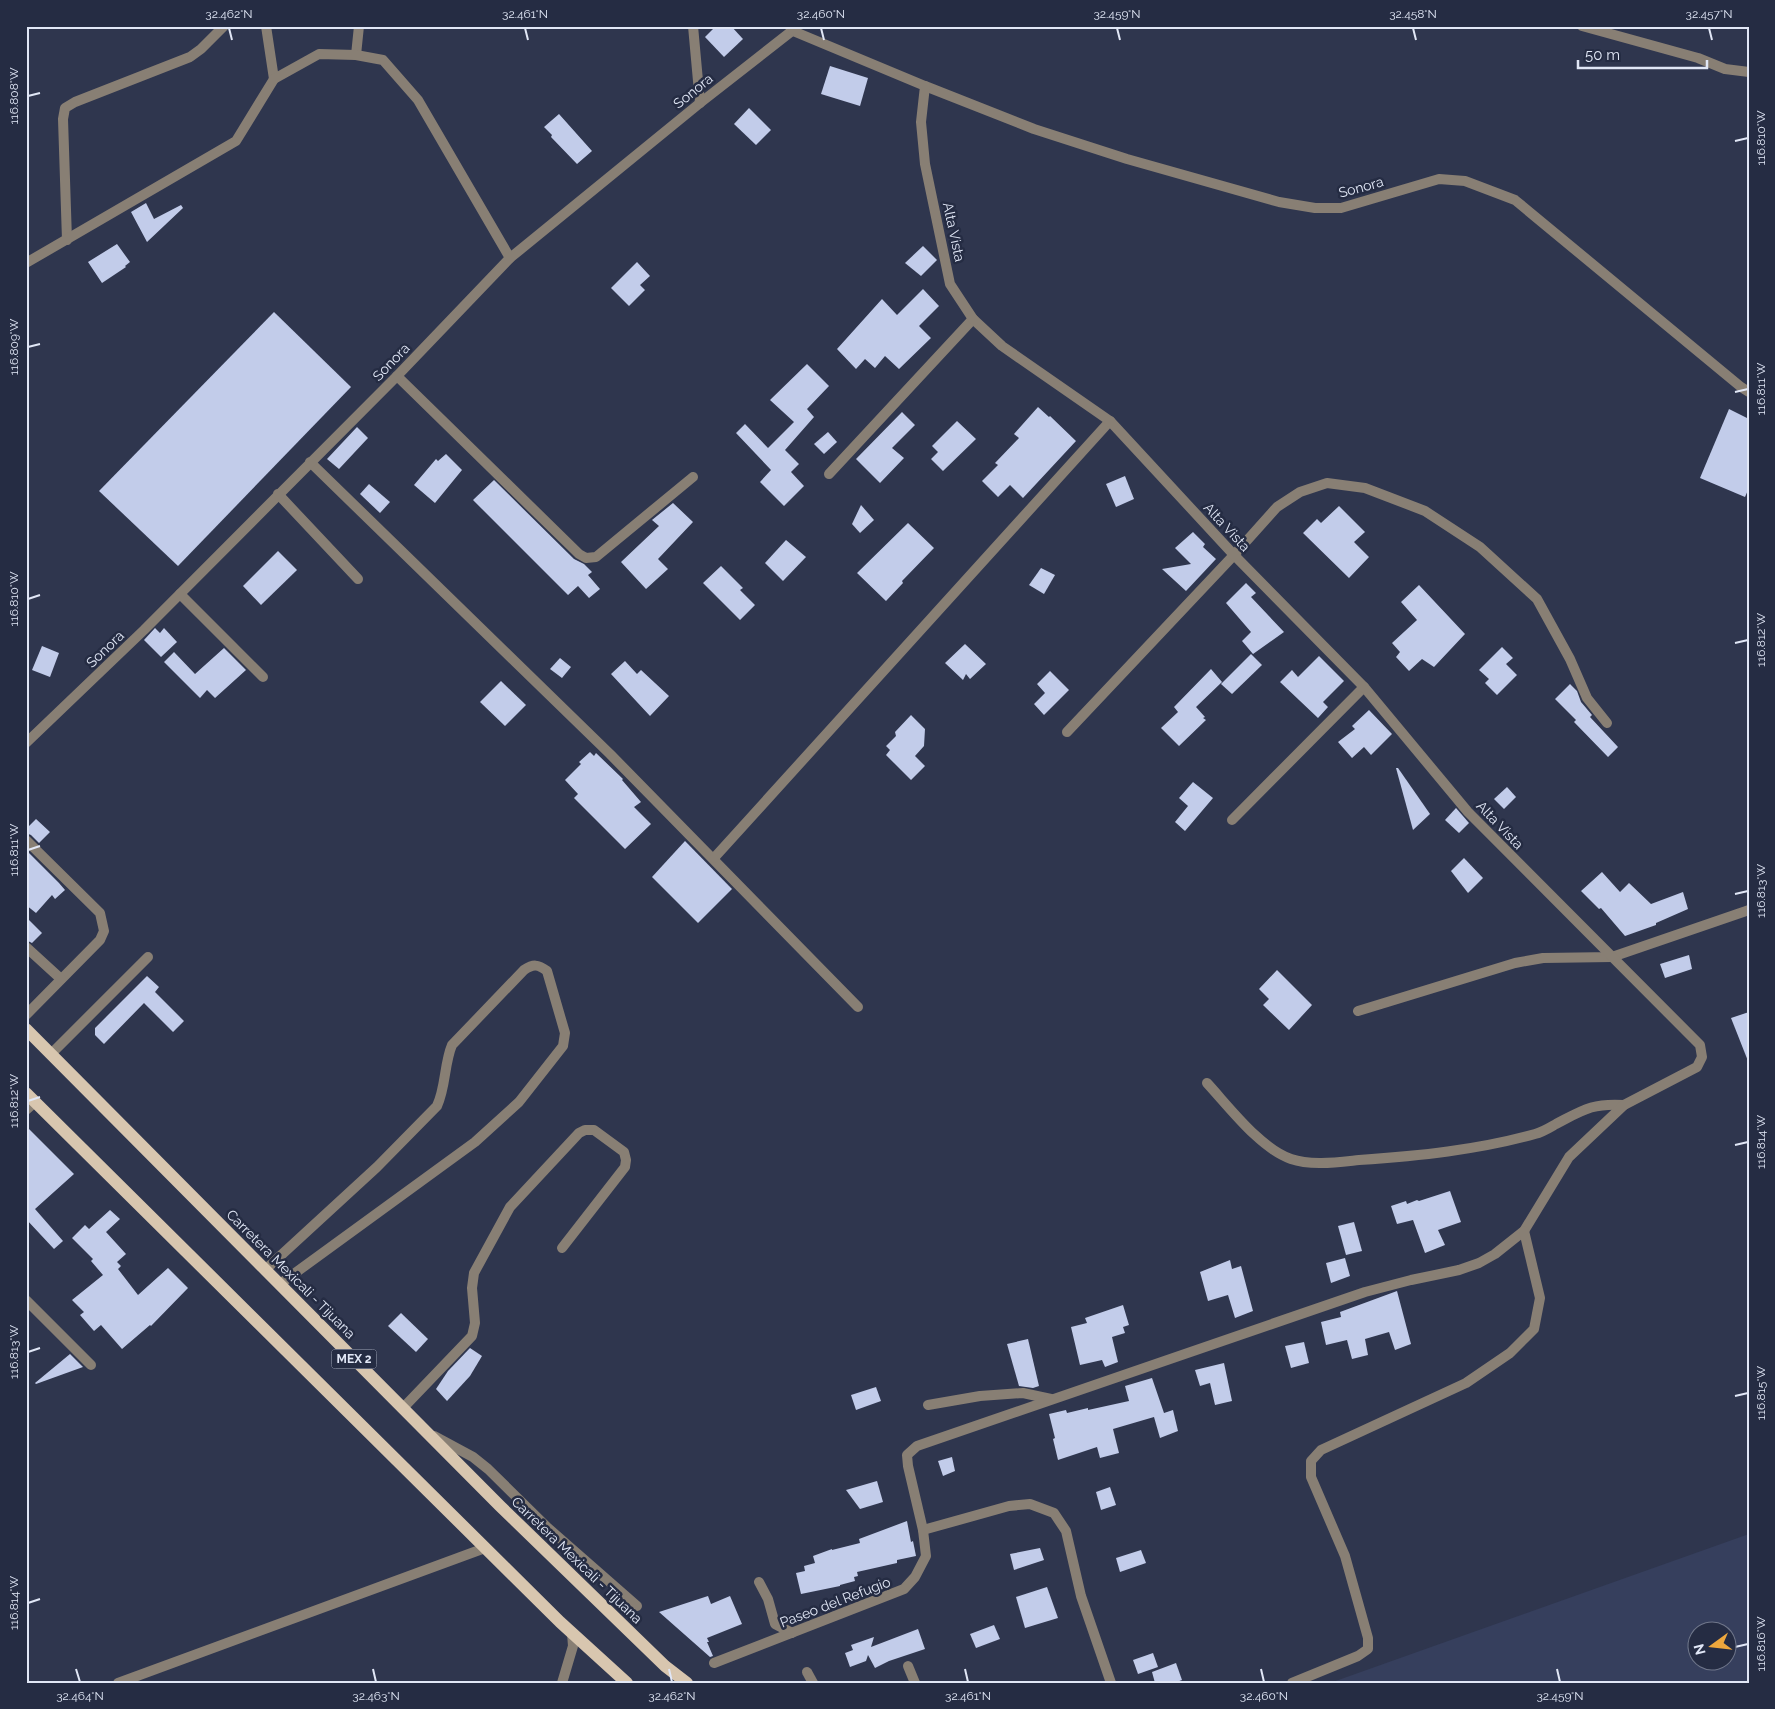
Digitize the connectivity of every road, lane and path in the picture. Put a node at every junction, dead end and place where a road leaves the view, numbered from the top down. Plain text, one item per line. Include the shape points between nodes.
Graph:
1 (224, 26) edge
2 (266, 26) edge
3 (359, 26) edge
4 (693, 26) edge
5 (1582, 26) edge
6 (795, 29) edge
7 (356, 55) junction
8 (1749, 72) edge
9 (274, 79) junction
10 (925, 86) junction
11 (700, 103) junction
12 (67, 240) junction
13 (510, 258) junction
14 (28, 260) edge
15 (972, 320) junction
16 (397, 376) junction
17 (1749, 392) edge
18 (1110, 421) junction
19 (310, 462) junction
20 (828, 474) dead end
21 (693, 477) dead end
22 (278, 494) junction
23 (1234, 555) junction
24 (358, 579) dead end
25 (180, 594) junction
26 (263, 677) dead end
27 (1364, 688) junction
28 (1607, 723) dead end
29 (1067, 732) dead end
30 (26, 743) edge
31 (1232, 820) dead end
32 (26, 840) edge
33 (714, 858) junction
34 (1749, 910) edge
35 (26, 947) edge
36 (148, 956) dead end
37 (1612, 957) junction
38 (61, 979) junction
39 (858, 1007) dead end
40 (1358, 1011) dead end
41 (26, 1015) edge
42 (26, 1029) edge
43 (51, 1054) junction
44 (1207, 1083) dead end
45 (29, 1102) edge
46 (1624, 1105) junction
47 (1524, 1231) junction
48 (562, 1248) dead end
49 (265, 1270) junction
50 (280, 1284) junction
51 (26, 1300) edge
52 (90, 1365) dead end
53 (1052, 1400) junction
54 (928, 1405) dead end
55 (403, 1408) junction
56 (428, 1432) junction
57 (923, 1530) junction
58 (485, 1548) junction
59 (759, 1582) dead end
60 (637, 1606) dead end
61 (572, 1633) junction
62 (792, 1633) junction
63 (714, 1663) dead end
64 (908, 1666) dead end
65 (807, 1672) dead end
66 (118, 1683) edge
67 (562, 1683) edge
68 (627, 1683) edge
69 (688, 1683) edge
70 (813, 1683) edge
71 (915, 1683) edge
72 (1110, 1683) edge
73 (1292, 1683) edge

1 - 12 street via 190,57 65,108
2 - 9 street
3 - 7 street
4 - 11 street
5 - 8 street via 1698,58 1725,69
6 - 10 street
6 - 11 street, Sonora
7 - 9 street via 319,54
7 - 13 street via 383,60 418,100
9 - 12 street via 236,141
10 - 15 street, Alta Vista via 921,122 925,164 950,284
10 - 17 street, Sonora via 1034,130 1279,202 1315,208 1341,208 1439,179 1464,181 1515,200
11 - 13 street, Sonora
12 - 14 street
13 - 16 street, Sonora
15 - 18 street, Alta Vista via 1002,346
15 - 20 street
16 - 19 street, Sonora
16 - 21 street via 586,558 596,558
18 - 23 street, Alta Vista
18 - 33 street
19 - 22 street, Sonora
19 - 33 street
22 - 24 street
22 - 25 street, Sonora
23 - 27 street, Alta Vista
23 - 28 street via 1277,507 1300,492 1327,483 1365,488 1425,511 1480,547 1536,599 1570,658 1587,698
23 - 29 street
25 - 26 street
25 - 30 street, Sonora
27 - 31 street
27 - 37 street, Alta Vista via 1468,812
32 - 38 street via 100,913 104,931 100,940
33 - 39 street
34 - 37 street
35 - 38 street
36 - 43 street
37 - 40 street via 1543,958 1515,963
37 - 46 street, Alta Vista via 1700,1045 1702,1057 1697,1067
38 - 41 street
42 - 43 main road, Carretera Mexicali - Tijuana / MEX 2
43 - 49 main road, Carretera Mexicali - Tijuana / MEX 2
44 - 46 street via 1275,1151 1292,1160 1322,1163 1402,1157 1491,1145 1538,1133 1586,1108
45 - 58 main road, MEX 2
46 - 47 street via 1569,1157
47 - 53 street via 1479,1263 1365,1292
47 - 73 street via 1540,1298 1534,1329 1510,1353 1466,1383 1321,1450 1311,1461 1311,1477 1344,1556 1368,1638 1368,1649
48 - 55 street via 626,1167 624,1152 594,1130 578,1133 510,1207 474,1273 475,1323 472,1336
49 - 50 main road, Carretera Mexicali - Tijuana / MEX 2
49 - 50 street via 377,1167 436,1106 441,1097 452,1045 524,970 531,965 547,970 565,1033 563,1046 520,1102 475,1142
50 - 55 main road, Carretera Mexicali - Tijuana / MEX 2
51 - 52 street
53 - 54 street via 1023,1393
53 - 57 street, Paseo del Refugio via 917,1446 907,1454
55 - 56 main road, Carretera Mexicali - Tijuana / MEX 2
56 - 60 street via 488,1469 548,1528
56 - 69 main road, Carretera Mexicali - Tijuana / MEX 2 via 665,1666
57 - 62 street, Paseo del Refugio via 926,1556 904,1589
57 - 72 street via 1009,1506 1030,1504 1054,1513 1066,1531 1081,1596
58 - 61 main road, MEX 2
58 - 66 street
59 - 62 street via 775,1624
61 - 67 street via 573,1646
61 - 68 main road, MEX 2
62 - 63 street, Paseo del Refugio
64 - 71 street
65 - 70 street

